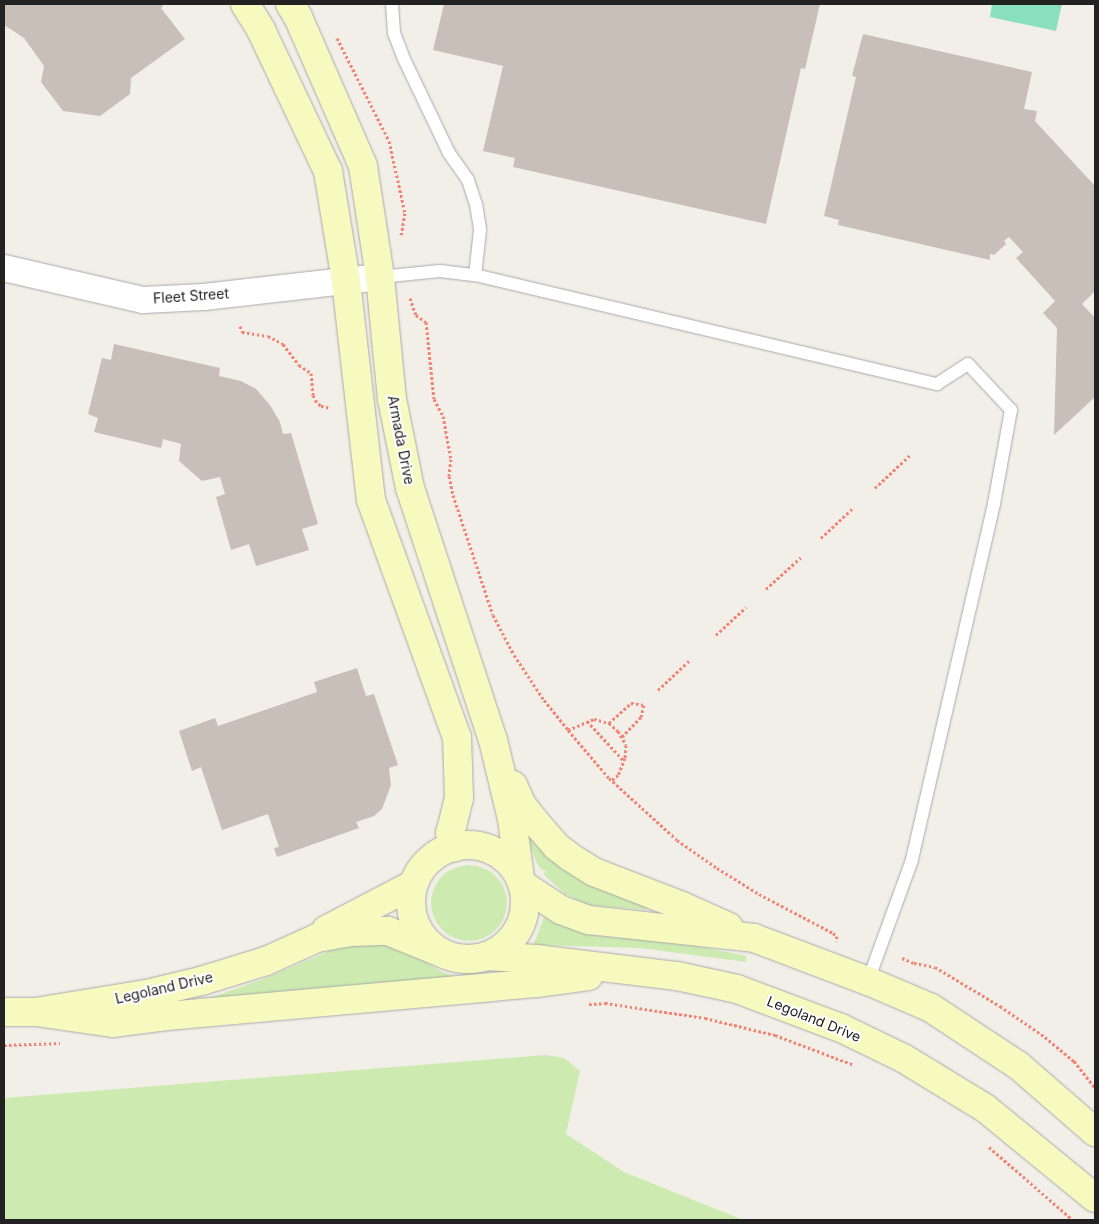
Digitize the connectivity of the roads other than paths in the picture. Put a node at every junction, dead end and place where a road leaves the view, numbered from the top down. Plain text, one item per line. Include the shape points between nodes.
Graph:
1 (245, 4) edge
2 (290, 4) edge
3 (392, 4) edge
4 (4, 268) edge
5 (476, 275) junction
6 (380, 277) junction
7 (346, 281) junction
8 (493, 740) junction
9 (454, 846) junction
10 (522, 881) junction
11 (414, 884) junction
12 (317, 938) junction
13 (754, 938) junction
14 (444, 954) junction
15 (487, 956) junction
16 (626, 971) junction
17 (868, 981) junction
18 (4, 1012) edge
19 (36, 1012) junction
20 (1095, 1132) edge
21 (1095, 1198) edge

1 - 7 main road via 262,30 328,171
2 - 6 main road, Armada Drive via 363,166
3 - 5 lane via 394,33 404,59 449,153 468,180 476,204 480,230
4 - 7 street, Fleet Street via 143,300 204,297
5 - 6 lane via 440,271
5 - 17 lane via 936,384 968,364 1011,410 994,504 912,860
6 - 7 street, Fleet Street
6 - 8 main road, Armada Drive via 392,399 410,488
7 - 9 main road via 371,500 457,737 459,798 450,833
8 - 10 main road, Armada Drive via 512,819
8 - 13 main road via 522,805 556,846 594,872
9 - 10 main road via 474,845 493,850 509,861
9 - 11 main road via 437,854 423,867
10 - 13 main road via 561,910 589,920
10 - 15 main road via 526,902 523,920 515,936
11 - 12 main road, Legoland Drive via 330,927
11 - 14 main road via 413,917 430,945
12 - 14 main road, Legoland Drive via 370,930 388,931
12 - 19 main road, Legoland Drive via 266,961 201,981 146,994
13 - 17 main road
14 - 15 main road via 458,959
15 - 16 main road, Legoland Drive
16 - 19 main road via 536,983 112,1023
16 - 21 main road, Legoland Drive via 677,976 737,989 841,1028 903,1058 985,1108
17 - 20 main road via 931,1008 1019,1066
18 - 19 main road, Legoland Drive

